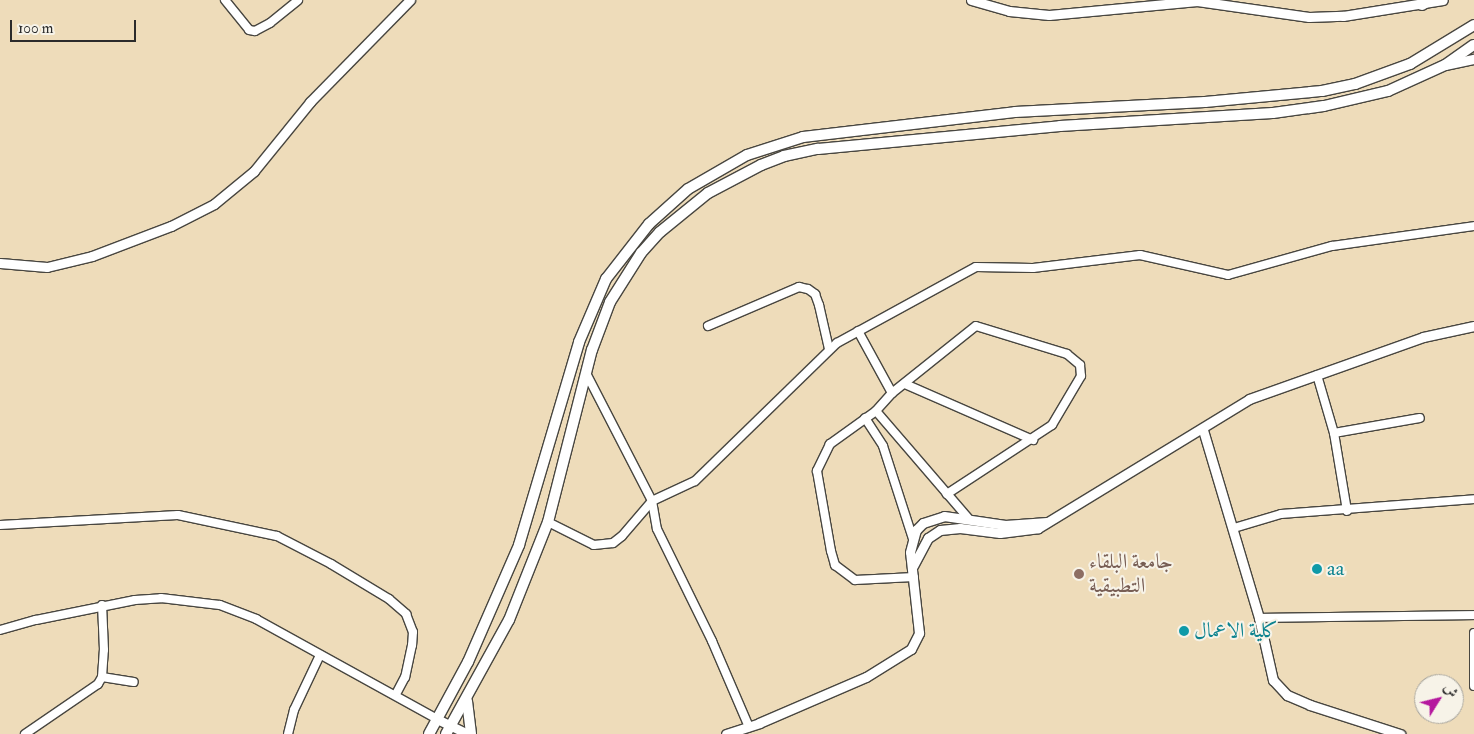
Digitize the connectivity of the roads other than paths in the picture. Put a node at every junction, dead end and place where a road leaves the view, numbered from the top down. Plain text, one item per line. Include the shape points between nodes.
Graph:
1 (225, 0) edge
2 (298, 0) edge
3 (410, 0) edge
4 (971, 0) edge
5 (1443, 0) edge
6 (1426, 2) edge
7 (1474, 25) edge
8 (1474, 45) edge
9 (1474, 59) edge
10 (1445, 65) junction
11 (1057, 110) junction
12 (1060, 126) junction
13 (1474, 226) edge
14 (0, 263) edge
15 (708, 326) dead end
16 (1474, 326) edge
17 (858, 331) junction
18 (830, 349) junction
19 (586, 373) junction
20 (1317, 375) junction
21 (905, 384) junction
22 (892, 393) junction
23 (876, 411) junction
24 (865, 418) junction
25 (1420, 418) dead end
26 (1203, 430) junction
27 (1334, 432) junction
28 (1033, 440) junction
29 (947, 494) junction
30 (1474, 499) edge
31 (652, 501) junction
32 (1347, 511) junction
33 (968, 518) junction
34 (548, 522) junction
35 (1047, 522) junction
36 (0, 525) edge
37 (1234, 528) junction
38 (913, 538) junction
39 (913, 566) junction
40 (914, 577) junction
41 (102, 605) junction
42 (1474, 615) edge
43 (1260, 618) junction
44 (0, 630) edge
45 (1474, 632) edge
46 (320, 655) junction
47 (1474, 668) edge
48 (102, 677) junction
49 (134, 682) dead end
50 (1474, 686) edge
51 (396, 694) junction
52 (468, 697) junction
53 (434, 727) edge
54 (748, 727) junction
55 (447, 731) edge
56 (25, 734) edge
57 (288, 734) edge
58 (469, 734) edge
59 (726, 734) edge
60 (1400, 734) edge

1 - 2 street via 250,30 255,31
3 - 14 street via 310,102 254,171 214,204 172,226 92,256 47,268
4 - 6 street via 1009,11 1049,15 1168,2 1214,2 1309,17
5 - 6 street
7 - 11 main road via 1410,64 1330,89 1205,102
8 - 10 main road
9 - 10 street
10 - 12 main road via 1388,91 1324,106 1168,122
11 - 12 main road
11 - 53 main road via 917,122 803,137 737,160 666,206 625,251 606,279 590,314 519,546 497,600
12 - 19 main road via 818,149 784,156 738,176 684,211 641,253 610,302
13 - 17 street via 1332,246 1228,275 1140,255 1033,268 976,267
15 - 18 street via 799,287 815,294
16 - 20 street via 1422,337
17 - 18 street
17 - 22 street
18 - 31 street via 695,481
19 - 31 street
19 - 34 main road
20 - 26 street via 1249,399
20 - 27 street
21 - 22 street
21 - 28 street
21 - 28 street via 964,332 976,326 1067,354 1080,365 1081,376 1052,425
22 - 23 street
23 - 24 street
23 - 29 street
24 - 38 street via 883,446
24 - 40 street via 830,444 817,471 831,551 845,576 855,580
25 - 27 street
26 - 35 street
26 - 37 street
27 - 32 street
28 - 29 street
29 - 33 street
30 - 32 street
31 - 34 street via 622,536 604,546 580,540
31 - 54 street via 657,529 712,641
32 - 37 street via 1281,514
33 - 35 street via 1005,525
33 - 38 street via 932,518 922,523
34 - 52 main road via 510,620
35 - 39 street via 1020,533 960,528 940,530 928,538
36 - 51 street via 178,515 277,536 356,579 406,614 413,632 412,645 405,677
37 - 43 street
38 - 39 street via 910,552
39 - 40 street
40 - 54 street via 919,633 911,649 866,677
41 - 44 street
41 - 46 street via 162,598 220,605 256,620
41 - 48 street
42 - 43 street
43 - 60 street via 1273,680 1287,695
45 - 47 street
46 - 51 street
46 - 57 street via 294,710
47 - 50 street
48 - 49 street
48 - 56 street via 89,693
51 - 53 street
52 - 55 main road
52 - 58 main road
53 - 55 street
54 - 59 street
55 - 58 street

